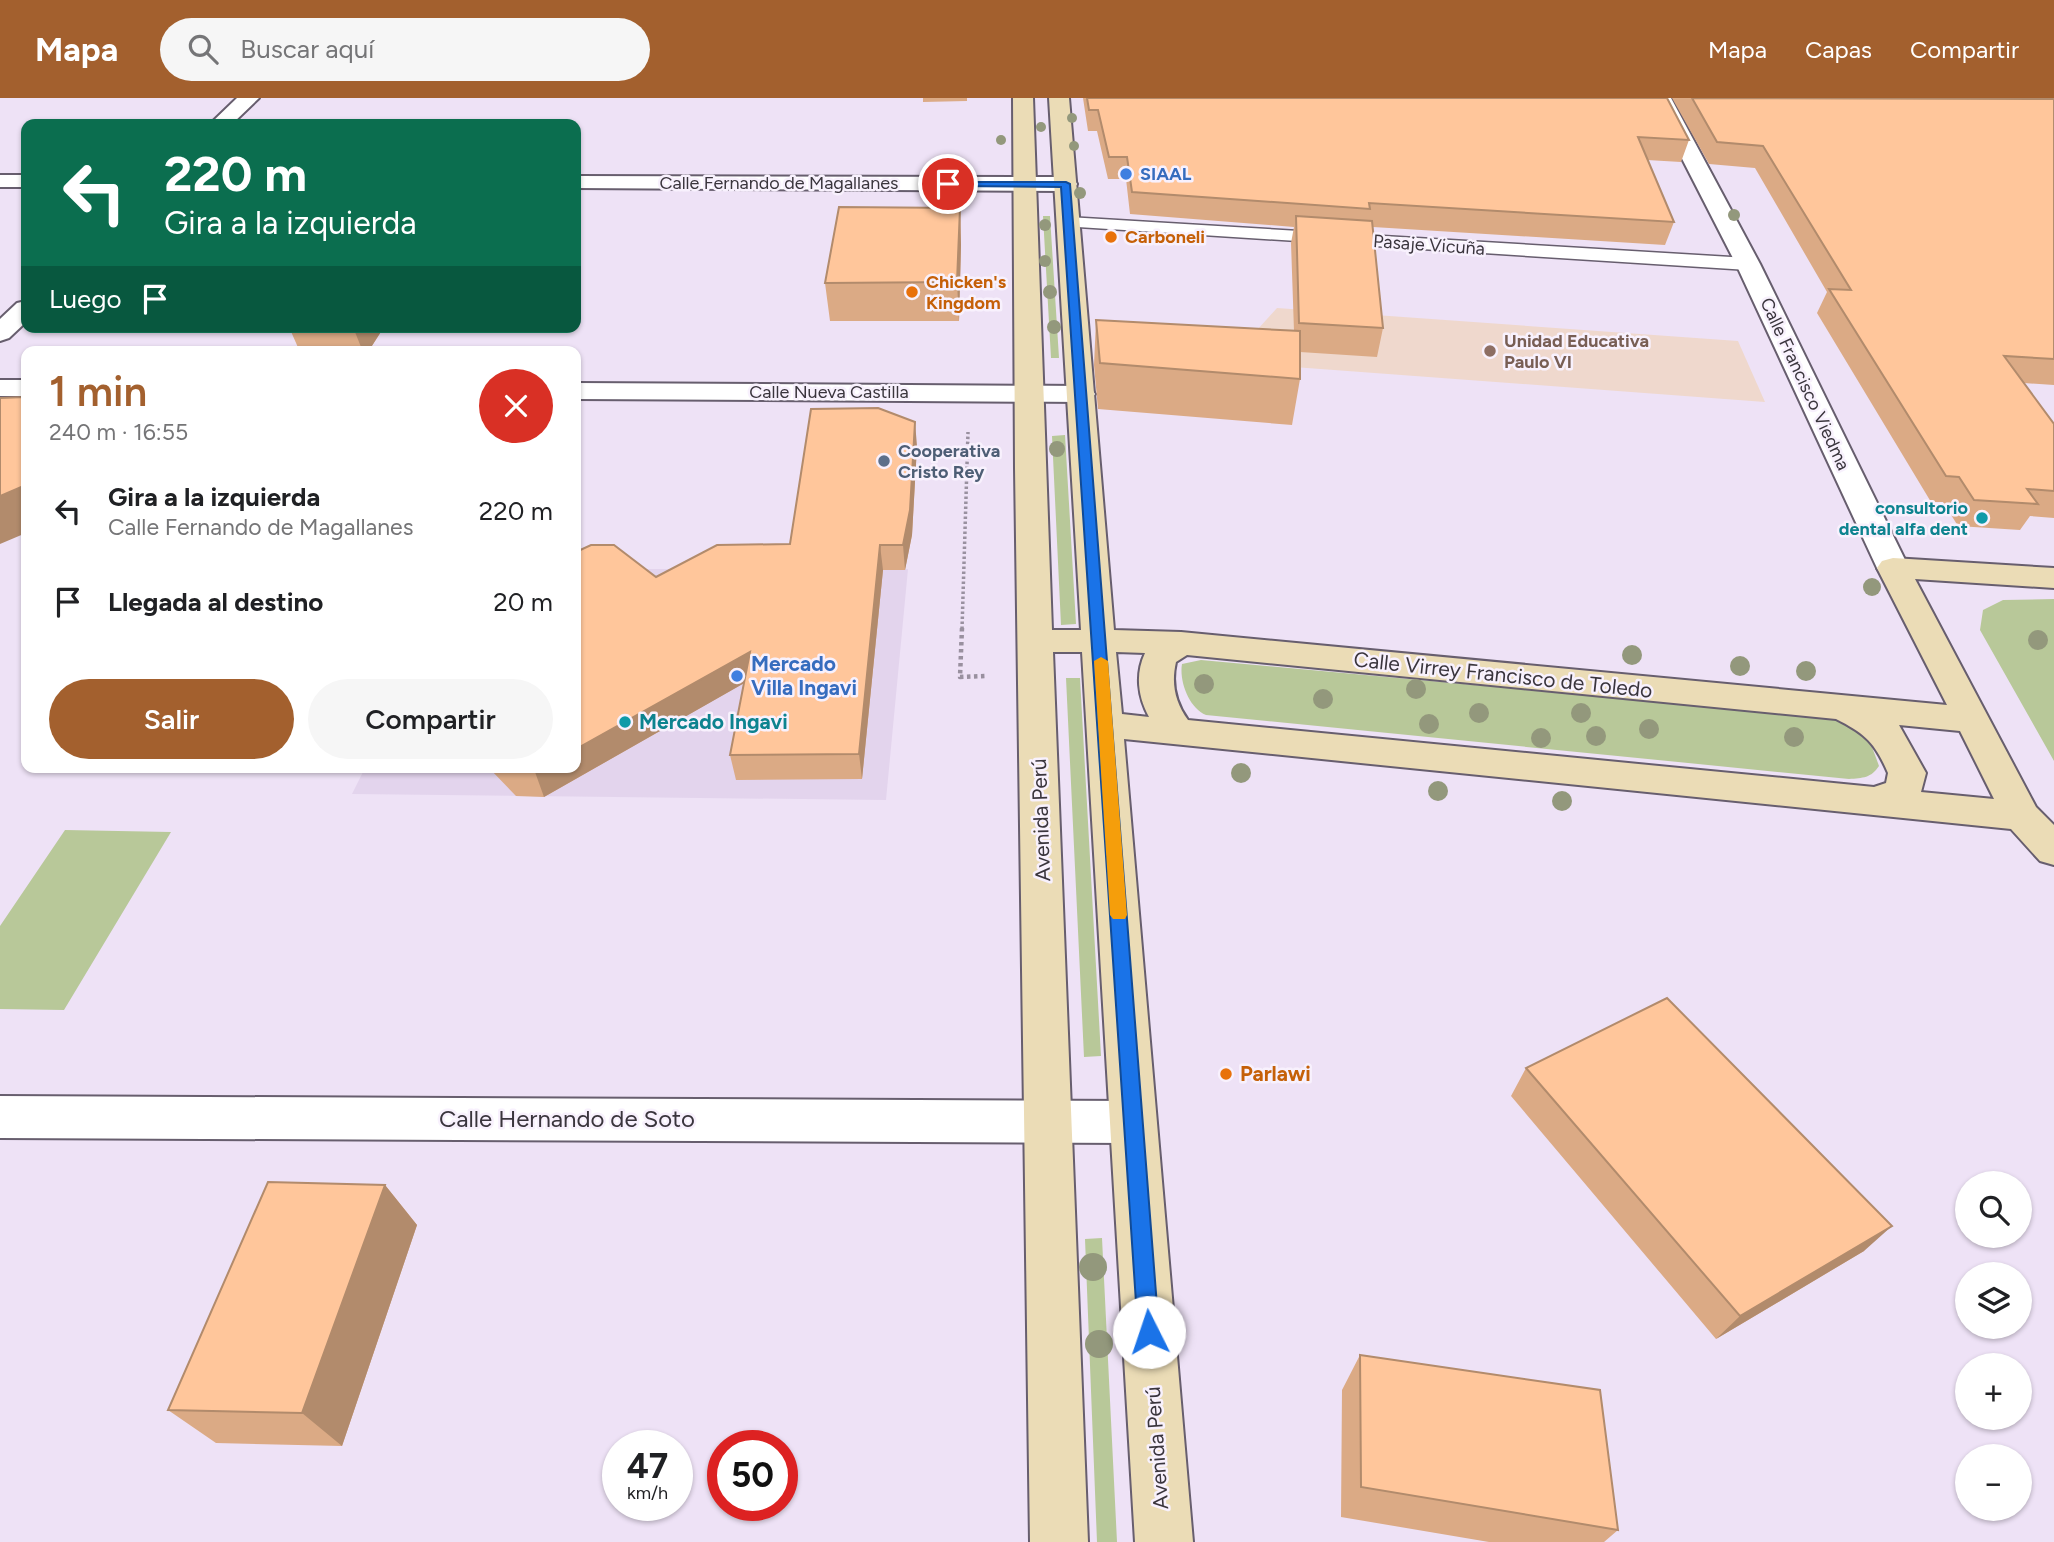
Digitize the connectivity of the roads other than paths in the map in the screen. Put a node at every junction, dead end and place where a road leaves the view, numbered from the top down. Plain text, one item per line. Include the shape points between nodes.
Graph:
1 (249, 98) edge
2 (1023, 98) edge
3 (1059, 98) edge
4 (1661, 98) edge
5 (226, 119) edge
6 (0, 181) edge
7 (21, 181) edge
8 (581, 182) edge
9 (1028, 184) junction
10 (1066, 184) junction
11 (1068, 222) junction
12 (1748, 264) junction
13 (21, 313) edge
14 (0, 333) edge
15 (0, 388) edge
16 (21, 388) edge
17 (581, 391) edge
18 (1028, 393) junction
19 (1082, 394) junction
20 (1893, 568) junction
21 (2054, 579) edge
22 (1099, 640) junction
23 (1035, 642) junction
24 (1181, 643) junction
25 (1841, 707) junction
26 (1970, 720) junction
27 (1106, 725) junction
28 (1177, 732) junction
29 (1876, 801) junction
30 (2022, 816) junction
31 (2054, 850) edge
32 (0, 1117) edge
33 (1049, 1121) junction
34 (1133, 1122) junction
35 (1059, 1542) edge
36 (1164, 1542) edge

1 - 5 street
2 - 9 main road, Avenida Perú
3 - 10 main road, Avenida Perú
4 - 12 street, Calle Francisco Viedma
6 - 7 street
8 - 9 street, Calle Fernando de Magallanes
9 - 10 street, Calle Fernando de Magallanes
9 - 18 main road, Avenida Perú
10 - 11 main road, Avenida Perú
11 - 12 lane, Pasaje Vicuña
11 - 19 main road, Avenida Perú
12 - 20 street, Calle Francisco Viedma
13 - 14 street
15 - 16 street
17 - 18 street, Calle Nueva Castilla
18 - 19 street, Calle Nueva Castilla
18 - 23 main road, Avenida Perú
19 - 22 main road, Avenida Perú
20 - 21 main road
20 - 26 main road, Calle Francisco Viedma
22 - 23 main road, Calle Virrey Francisco de Toledo
22 - 24 main road, Calle Virrey Francisco de Toledo
22 - 27 main road, Avenida Perú
23 - 33 main road, Avenida Perú
24 - 25 main road, Calle Virrey Francisco de Toledo
24 - 28 main road via 1160,656 1155,680 1159,705
25 - 26 main road, Calle Virrey Francisco de Toledo
25 - 29 main road via 1889,734 1907,773 1902,792
26 - 30 main road, Calle Francisco Viedma
27 - 28 main road
27 - 34 main road, Avenida Perú
28 - 29 main road
29 - 30 main road
30 - 31 main road, Calle Francisco Viedma
32 - 33 street, Calle Hernando de Soto
33 - 34 street, Calle Hernando de Soto
33 - 35 main road, Avenida Perú
34 - 36 main road, Avenida Perú

